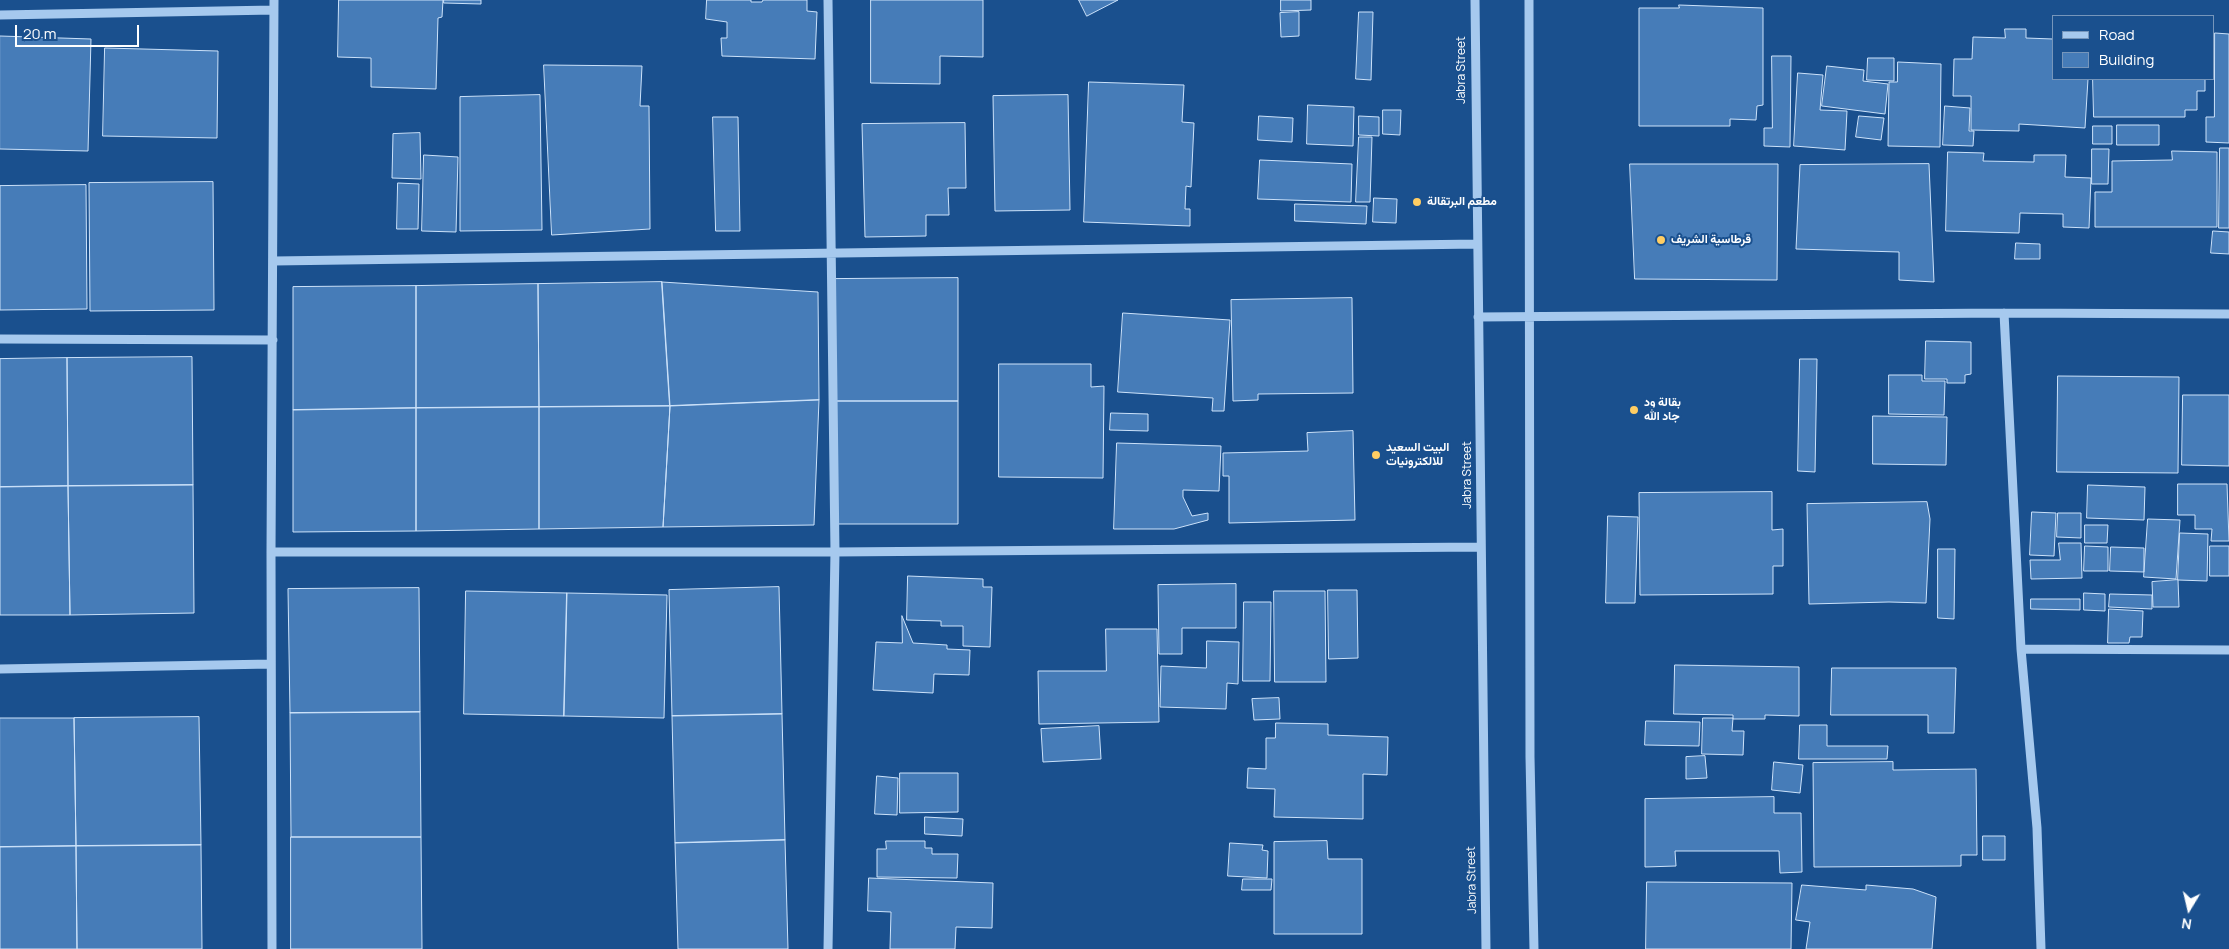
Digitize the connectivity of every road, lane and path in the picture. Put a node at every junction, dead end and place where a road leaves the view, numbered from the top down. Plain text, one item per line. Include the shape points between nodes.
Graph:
1 (828, 0) edge
2 (1474, 0) edge
3 (1528, 0) edge
4 (274, 5) edge
5 (0, 15) edge
6 (1476, 244) junction
7 (830, 252) junction
8 (274, 261) junction
9 (2004, 313) junction
10 (2229, 314) edge
11 (1528, 316) junction
12 (1478, 317) junction
13 (0, 339) edge
14 (273, 340) junction
15 (1481, 548) junction
16 (271, 552) junction
17 (835, 552) junction
18 (2021, 649) junction
19 (2229, 650) edge
20 (271, 664) junction
21 (0, 669) edge
22 (272, 949) edge
23 (828, 949) edge
24 (1486, 949) edge
25 (1534, 949) edge
26 (2041, 949) edge

1 - 7 street
2 - 6 street, Jabra Street
3 - 11 street
4 - 5 street
4 - 8 street
6 - 7 street
6 - 12 street, Jabra Street
7 - 8 street
7 - 17 street
8 - 14 street
9 - 10 street
9 - 11 street
9 - 18 street
11 - 12 street
11 - 25 street
12 - 15 street, Jabra Street
13 - 14 street
14 - 16 street
15 - 17 street
15 - 24 street, Jabra Street
16 - 17 street
16 - 20 street
17 - 23 street
18 - 19 street
18 - 26 street via 2037,828
20 - 21 street
20 - 22 street

